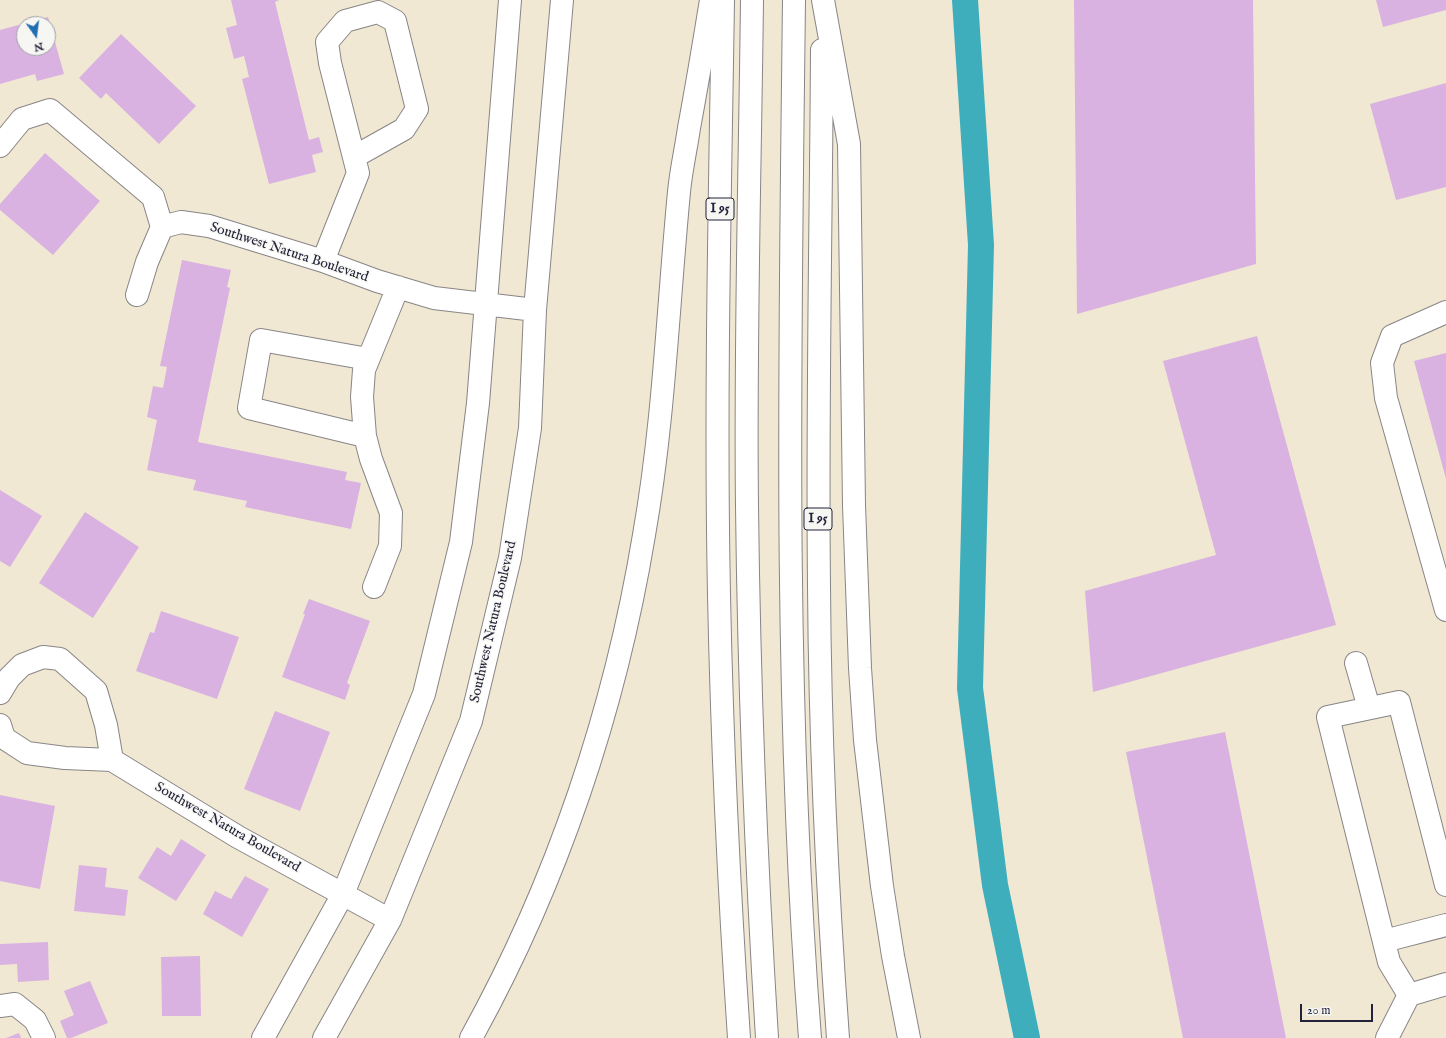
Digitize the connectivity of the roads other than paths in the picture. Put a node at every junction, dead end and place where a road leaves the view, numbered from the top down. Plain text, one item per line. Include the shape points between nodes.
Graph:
1 (510, 0) edge
2 (562, 0) edge
3 (711, 0) edge
4 (722, 0) edge
5 (752, 0) edge
6 (794, 0) edge
7 (823, 0) edge
8 (0, 146) edge
9 (354, 157) junction
10 (162, 227) junction
11 (323, 261) junction
12 (398, 287) junction
13 (137, 295) dead end
14 (487, 304) junction
15 (535, 310) junction
16 (1446, 312) edge
17 (368, 359) junction
18 (365, 436) junction
19 (374, 586) dead end
20 (1446, 610) edge
21 (1356, 663) dead end
22 (0, 693) edge
23 (1368, 708) junction
24 (0, 725) edge
25 (112, 760) junction
26 (1446, 885) edge
27 (343, 894) junction
28 (390, 920) junction
29 (1446, 925) edge
30 (1384, 941) junction
31 (1446, 984) edge
32 (1409, 995) junction
33 (0, 1006) edge
34 (44, 1038) edge
35 (263, 1038) edge
36 (324, 1038) edge
37 (471, 1038) edge
38 (739, 1038) edge
39 (767, 1038) edge
40 (810, 1038) edge
41 (838, 1038) edge
42 (910, 1038) edge
43 (1387, 1038) edge

1 - 14 main road
2 - 15 main road, Southwest Natura Boulevard
3 - 37 main road via 679,188 653,475 644,536 623,638 593,749 546,882 517,949
4 - 38 main road, I 95 via 719,594 724,777
5 - 39 main road via 747,503 753,782
6 - 40 main road via 789,362 790,542 796,784
7 - 41 main road, I 95 via 819,588 825,795
7 - 42 main road via 849,144 854,512 865,740 882,886
8 - 10 main road via 22,119 50,110 153,196
9 - 9 main road via 327,42 345,21 378,12 395,21 417,109 404,129
9 - 11 main road via 358,173
10 - 11 main road, Southwest Natura Boulevard via 181,222 210,226
10 - 13 main road via 147,262
11 - 12 main road, Southwest Natura Boulevard
12 - 14 main road, Southwest Natura Boulevard via 434,298
12 - 17 main road
14 - 15 main road, Southwest Natura Boulevard
14 - 27 main road via 478,402 458,557 424,694
15 - 28 main road, Southwest Natura Boulevard via 530,428 510,558 471,721
16 - 20 main road via 1392,336 1382,363 1386,398
17 - 18 main road via 364,370 362,397
17 - 18 main road via 261,340 248,408
18 - 19 main road via 370,458 391,513 390,546
21 - 23 main road
22 - 25 main road via 9,678 22,665 44,656 60,659 96,691 106,725
23 - 26 main road via 1399,702
23 - 30 main road via 1328,717
24 - 25 main road, Southwest Natura Boulevard via 4,738 27,753
25 - 27 main road, Southwest Natura Boulevard via 238,837
27 - 28 main road, Southwest Natura Boulevard
27 - 35 main road
28 - 36 main road, Southwest Natura Boulevard
29 - 30 main road
30 - 32 main road via 1389,962
31 - 32 main road
32 - 43 main road
33 - 34 main road via 15,1004 35,1020

